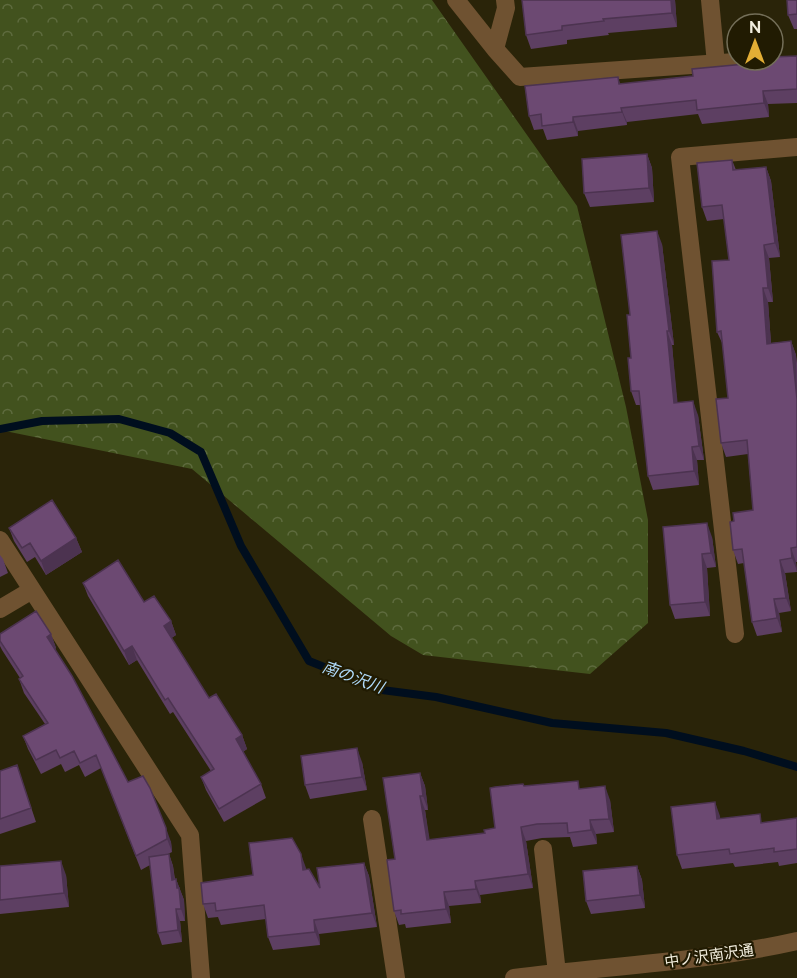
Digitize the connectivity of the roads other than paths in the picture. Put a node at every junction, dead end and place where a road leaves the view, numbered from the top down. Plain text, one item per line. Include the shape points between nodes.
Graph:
1 (456, 0) edge
2 (505, 0) edge
3 (710, 0) edge
4 (495, 49) junction
5 (725, 63) edge
6 (716, 64) junction
7 (797, 147) edge
8 (0, 540) edge
9 (32, 590) junction
10 (0, 609) edge
11 (735, 634) dead end
12 (372, 819) dead end
13 (543, 849) dead end
14 (797, 941) edge
15 (653, 971) edge
16 (557, 973) junction
17 (201, 978) edge
18 (396, 978) edge
19 (514, 978) edge

1 - 4 street
2 - 4 street
3 - 6 street
4 - 6 street via 520,77
5 - 6 street
7 - 11 street via 680,157
8 - 9 street
9 - 10 street
9 - 17 street via 190,835
12 - 18 street
13 - 16 street
14 - 15 street, 中ノ沢南沢通
15 - 16 street, 中ノ沢南沢通
16 - 19 street, 中ノ沢南沢通

